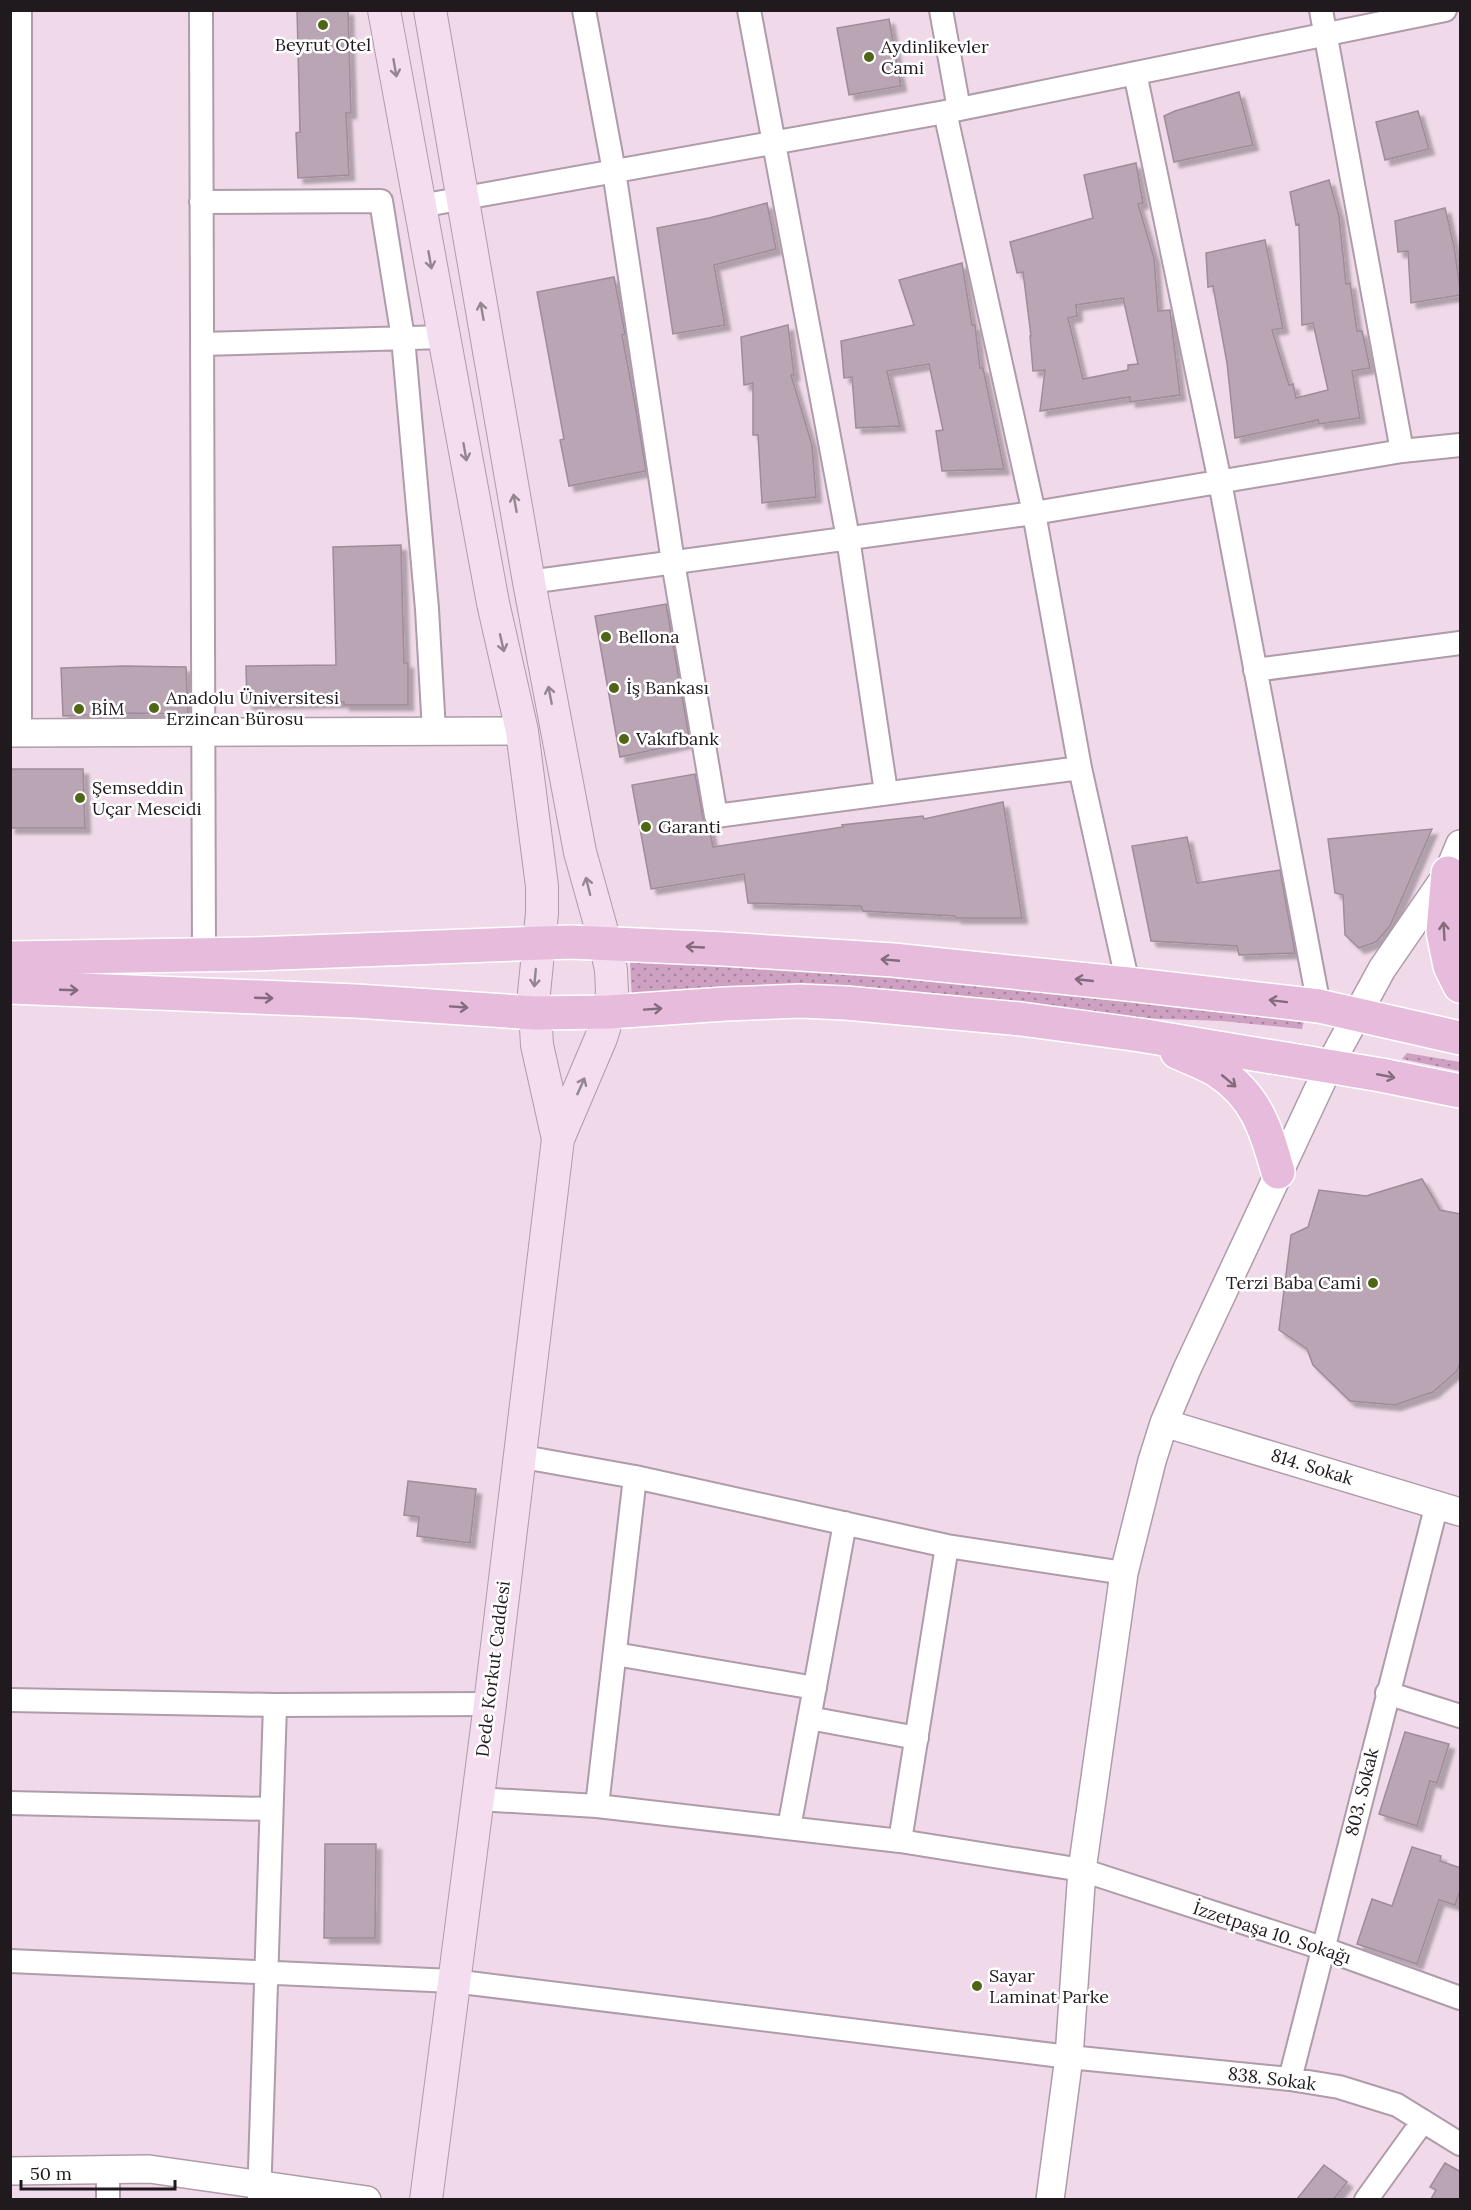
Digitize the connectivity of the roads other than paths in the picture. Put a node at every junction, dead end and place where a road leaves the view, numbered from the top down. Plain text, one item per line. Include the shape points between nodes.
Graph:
1 (20, 10) edge
2 (201, 10) edge
3 (384, 10) edge
4 (430, 10) edge
5 (584, 10) edge
6 (749, 10) edge
7 (941, 10) edge
8 (1322, 10) edge
9 (1445, 10) edge
10 (1326, 33) junction
11 (1135, 73) junction
12 (952, 111) junction
13 (774, 143) junction
14 (614, 171) junction
15 (463, 198) junction
16 (201, 202) junction
17 (420, 206) junction
18 (444, 336) junction
19 (403, 338) junction
20 (202, 344) junction
21 (1461, 445) edge
22 (1402, 451) junction
23 (1220, 482) junction
24 (1034, 513) junction
25 (848, 538) junction
26 (673, 562) junction
27 (529, 582) junction
28 (1461, 644) edge
29 (1255, 670) junction
30 (434, 731) junction
31 (522, 731) junction
32 (203, 732) junction
33 (15, 733) edge
34 (1080, 768) junction
35 (886, 792) junction
36 (1455, 859) edge
37 (605, 942) junction
38 (538, 943) junction
39 (204, 955) junction
40 (10, 958) edge
41 (1128, 984) junction
42 (1461, 986) edge
43 (10, 987) edge
44 (1319, 1006) junction
45 (609, 1012) junction
46 (535, 1013) junction
47 (1356, 1013) junction
48 (1140, 1035) junction
49 (1461, 1038) edge
50 (1329, 1066) junction
51 (1461, 1091) edge
52 (558, 1139) junction
53 (1278, 1172) junction
54 (1164, 1424) junction
55 (518, 1456) junction
56 (635, 1477) junction
57 (1449, 1508) edge
58 (845, 1523) junction
59 (947, 1546) junction
60 (1124, 1573) junction
61 (615, 1654) junction
62 (815, 1688) junction
63 (1387, 1693) junction
64 (10, 1700) edge
65 (490, 1704) junction
66 (275, 1705) junction
67 (1461, 1716) edge
68 (809, 1718) junction
69 (917, 1738) junction
70 (477, 1799) junction
71 (10, 1803) edge
72 (597, 1806) junction
73 (271, 1809) junction
74 (789, 1828) junction
75 (900, 1840) junction
76 (1082, 1870) junction
77 (1322, 1948) junction
78 (10, 1961) edge
79 (265, 1971) junction
80 (453, 1981) junction
81 (1461, 1998) edge
82 (1069, 2057) junction
83 (1290, 2079) junction
84 (1423, 2121) junction
85 (1461, 2144) edge
86 (108, 2170) junction
87 (10, 2171) edge
88 (260, 2191) edge
89 (108, 2199) edge
90 (367, 2199) edge
91 (426, 2199) edge
92 (1050, 2199) edge
93 (1366, 2199) edge

1 - 33 street
2 - 16 street
3 -> 17 main road, Dede Korkut Caddesi
4 - 15 main road, Dede Korkut Caddesi
5 - 14 street
6 - 13 street
7 - 12 street
8 - 10 street
9 - 10 street
10 - 11 street
10 - 22 street
11 - 12 street
11 - 23 street
12 - 13 street
12 - 24 street
13 - 14 street
13 - 25 street
14 - 15 street
14 - 26 street
15 - 17 street
27 -> 15 main road, Dede Korkut Caddesi
16 - 19 street via 381,201
16 - 20 street
17 -> 18 main road, Dede Korkut Caddesi
18 - 19 street
18 -> 31 main road, Dede Korkut Caddesi via 493,603
19 - 20 street
19 - 30 street
20 - 32 street
21 - 22 street
22 - 23 street
23 - 24 street
23 - 29 street
24 - 25 street
24 - 34 street
25 - 26 street
25 - 35 street
26 - 27 street
26 - 35 street via 716,816
37 -> 27 main road, Dede Korkut Caddesi via 580,852
28 - 29 street
29 - 44 street
30 - 31 street
30 - 32 street
31 - 38 main road, Dede Korkut Caddesi via 542,886
32 - 33 street
32 - 39 street
34 - 35 street
34 - 41 street
42 -> 36 main road via 1450,966 1443,932
36 - 47 street
37 - 38 main road
41 -> 37 main road via 893,960
37 - 45 main road, Dede Korkut Caddesi via 611,970
38 - 39 main road
38 -> 46 main road, Dede Korkut Caddesi
39 - 40 main road
44 -> 41 main road
43 -> 46 main road via 356,1001
44 - 47 main road
45 - 46 main road
45 -> 48 main road via 811,1002 1022,1018
52 -> 45 main road, Dede Korkut Caddesi
46 - 52 main road, Dede Korkut Caddesi via 537,1044
47 - 49 main road
47 - 50 street
48 - 50 main road
48 -> 53 main road via 1216,1070 1234,1085 1265,1126
50 -> 51 main road
50 - 53 street
52 - 55 main road, Dede Korkut Caddesi
53 - 54 street
54 - 57 street, 814. Sokak
54 - 60 street
55 - 56 street
55 - 65 main road, Dede Korkut Caddesi
56 - 58 street
56 - 61 street
57 - 63 street, 803. Sokak
58 - 59 street
58 - 62 street
59 - 60 street
59 - 69 street
60 - 76 street
61 - 62 street
61 - 72 street
62 - 68 street
63 - 67 street
63 - 77 street, 803. Sokak
64 - 66 street
65 - 66 street
65 - 70 main road, Dede Korkut Caddesi
66 - 73 street
68 - 69 street
68 - 74 street
69 - 75 street
70 - 72 street, İzzetpaşa 10. Sokağı
70 - 80 main road, Dede Korkut Caddesi
71 - 73 street
72 - 74 street, İzzetpaşa 10. Sokağı
73 - 79 street
74 - 75 street, İzzetpaşa 10. Sokağı
75 - 76 street, İzzetpaşa 10. Sokağı
76 - 77 street, İzzetpaşa 10. Sokağı
76 - 82 street
77 - 81 street, İzzetpaşa 10. Sokağı
77 - 83 street, 803. Sokak
78 - 79 street, 838. Sokak
79 - 80 street, 838. Sokak
79 - 88 street
80 - 82 street, 838. Sokak
80 - 91 main road, Dede Korkut Caddesi
82 - 83 street, 838. Sokak
82 - 92 street
83 - 84 street, 838. Sokak via 1373,2096
84 - 85 street, 838. Sokak
84 - 93 street
86 - 87 street
86 - 88 street via 149,2169
86 - 89 street
88 - 90 street

